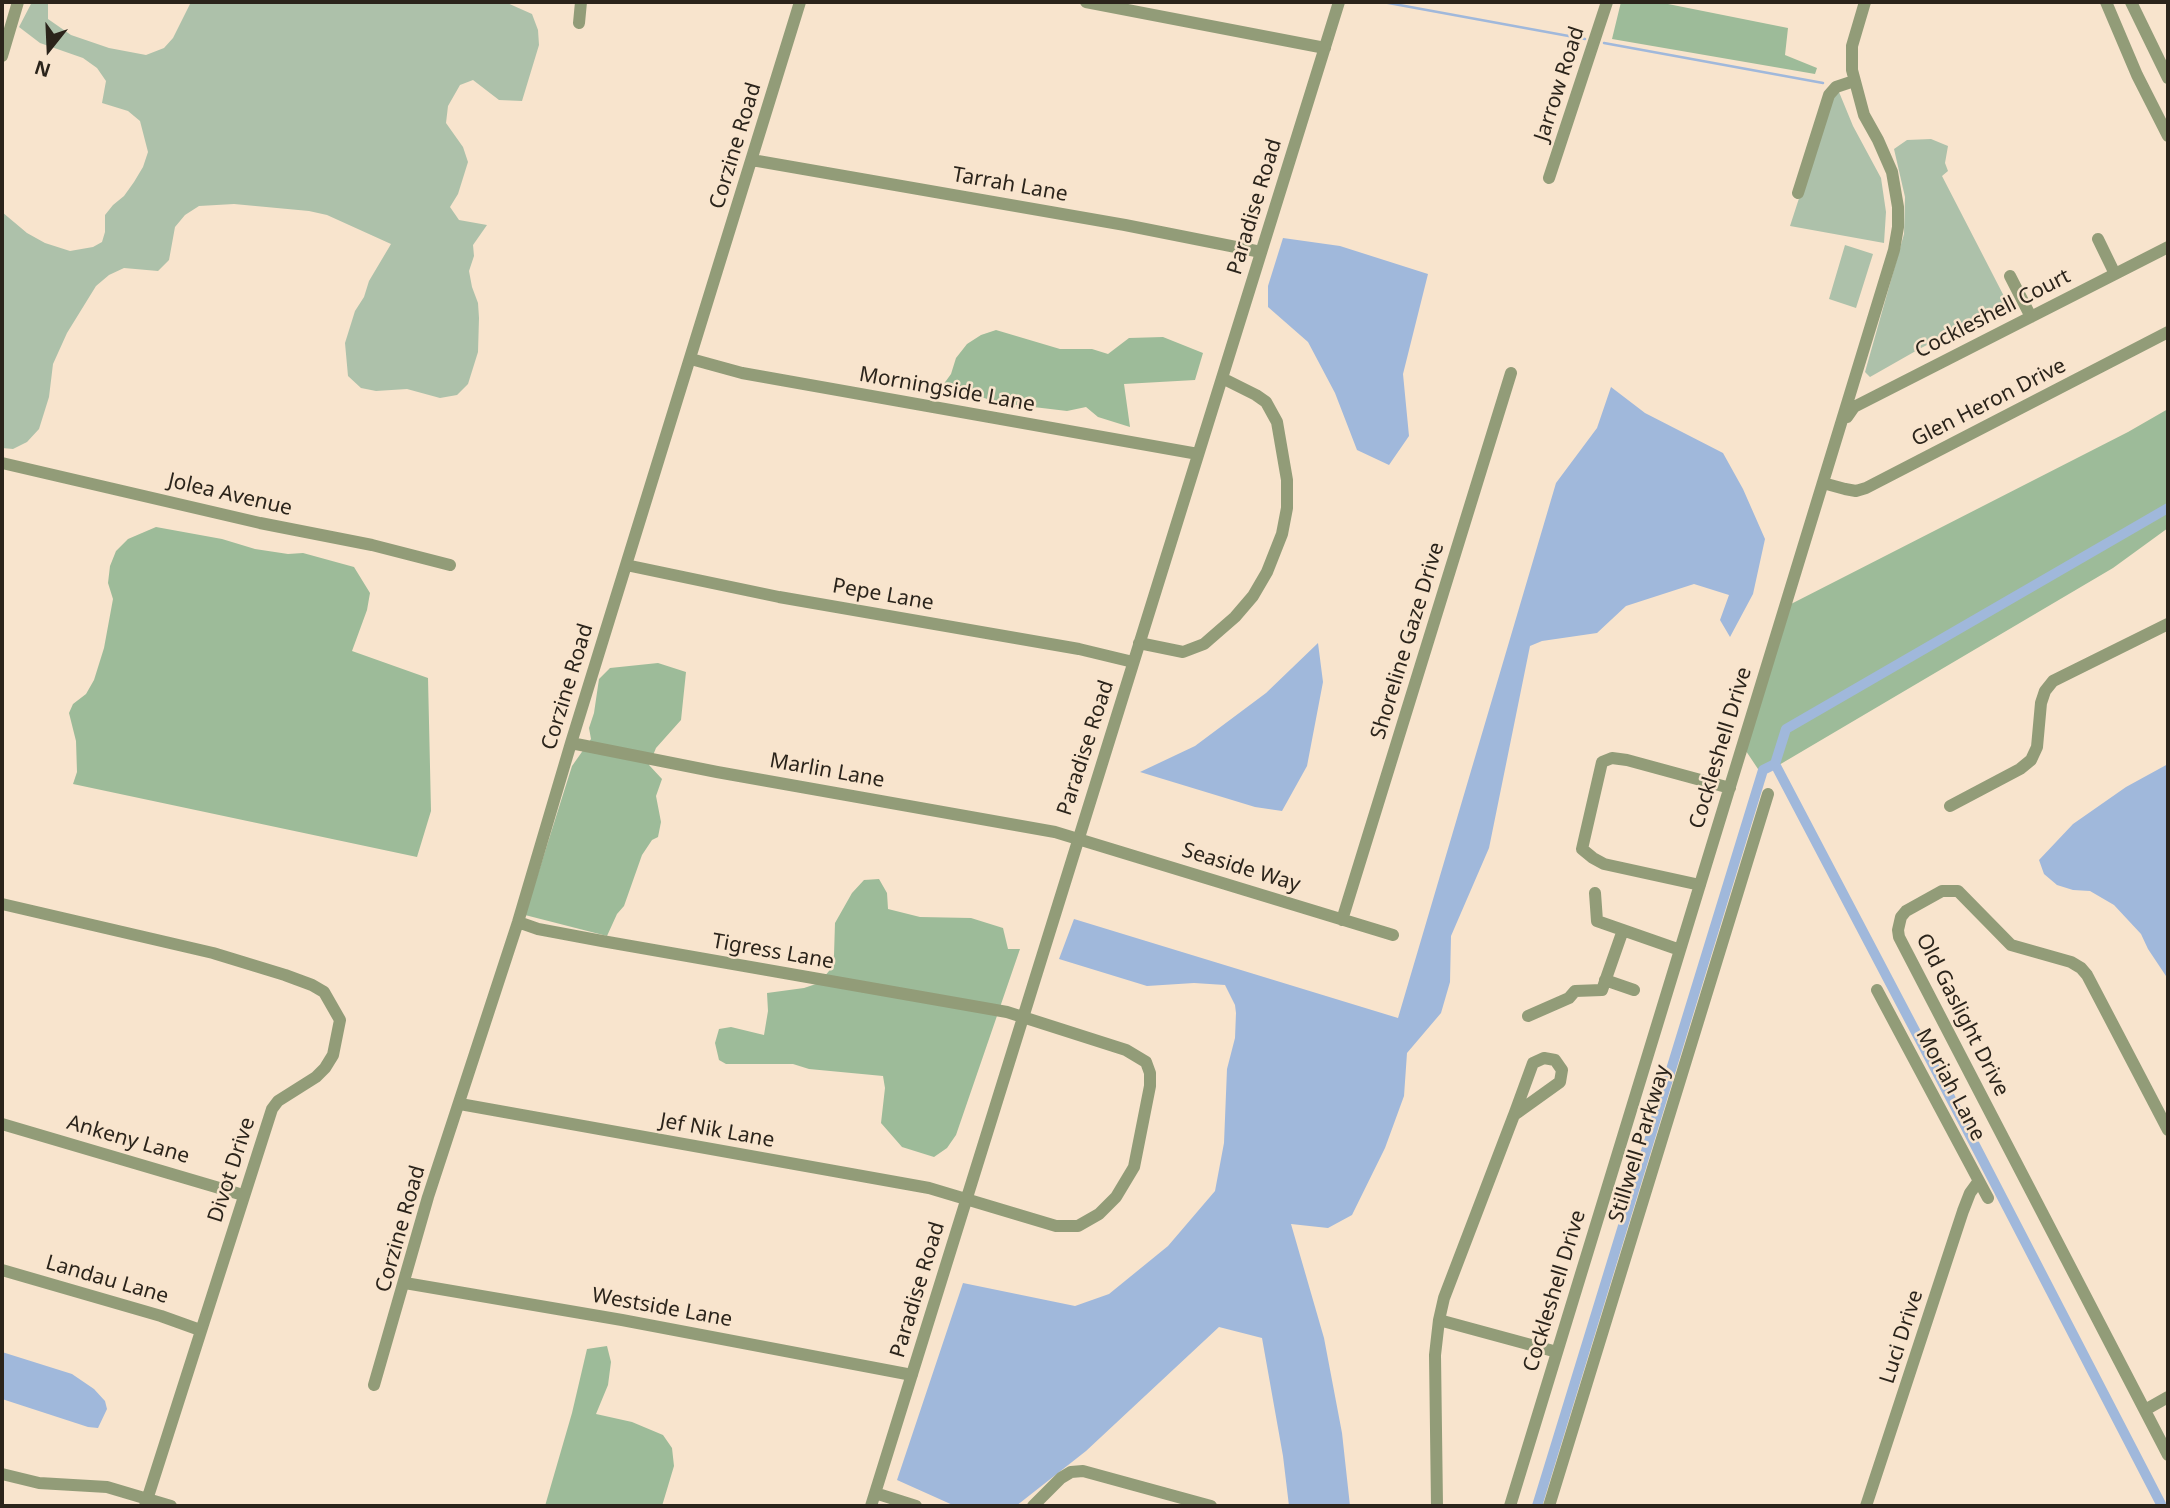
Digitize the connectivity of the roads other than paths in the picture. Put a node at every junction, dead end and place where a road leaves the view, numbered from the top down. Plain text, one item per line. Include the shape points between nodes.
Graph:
1 (18, 2) edge
2 (581, 2) edge
3 (800, 2) edge
4 (1086, 2) edge
5 (1339, 2) edge
6 (1607, 2) edge
7 (1865, 2) edge
8 (2106, 2) edge
9 (2131, 2) edge
10 (579, 23) dead end
11 (1325, 48) junction
12 (2, 56) edge
13 (2168, 78) edge
14 (1854, 81) junction
15 (2168, 136) edge
16 (752, 160) junction
17 (1549, 178) dead end
18 (1798, 192) dead end
19 (2098, 239) dead end
20 (2168, 247) edge
21 (1261, 252) junction
22 (2115, 274) junction
23 (2010, 276) dead end
24 (2031, 317) junction
25 (2168, 332) edge
26 (691, 359) junction
27 (1511, 373) dead end
28 (1222, 378) junction
29 (1842, 423) junction
30 (1198, 454) junction
31 (2, 464) edge
32 (1823, 483) junction
33 (450, 565) dead end
34 (626, 565) junction
35 (2168, 624) edge
36 (1139, 643) junction
37 (1133, 662) junction
38 (571, 743) junction
39 (1730, 788) junction
40 (1768, 794) dead end
41 (1950, 806) dead end
42 (1078, 837) junction
43 (1700, 885) junction
44 (1595, 893) dead end
45 (2, 904) edge
46 (1342, 919) junction
47 (518, 922) junction
48 (1623, 930) junction
49 (1393, 935) dead end
50 (1680, 950) junction
51 (1605, 980) junction
52 (1634, 990) dead end
53 (1877, 990) dead end
54 (1528, 1016) dead end
55 (1023, 1018) junction
56 (460, 1104) junction
57 (2164, 1111) edge
58 (1514, 1115) junction
59 (2, 1124) edge
60 (2168, 1130) edge
61 (1978, 1182) junction
62 (243, 1195) junction
63 (1988, 1198) dead end
64 (967, 1199) junction
65 (2, 1270) edge
66 (405, 1283) junction
67 (1439, 1320) junction
68 (200, 1330) junction
69 (1557, 1353) junction
70 (912, 1375) junction
71 (374, 1385) dead end
72 (2168, 1397) edge
73 (2145, 1410) junction
74 (2168, 1455) edge
75 (2, 1474) edge
76 (875, 1493) junction
77 (146, 1503) edge
78 (172, 1506) edge
79 (871, 1506) edge
80 (916, 1506) edge
81 (1033, 1506) edge
82 (1211, 1506) edge
83 (1437, 1506) edge
84 (1510, 1506) edge
85 (1549, 1506) edge
86 (1866, 1506) edge

1 - 12 street
2 - 10 street
3 - 16 street, Corzine Road
4 - 11 street
5 - 11 street, Paradise Road
6 - 17 street, Jarrow Road
7 - 14 street, Cockleshell Drive via 1852,46
8 - 15 street
9 - 13 street
11 - 21 street, Paradise Road
14 - 18 street via 1829,94
14 - 29 street, Cockleshell Drive via 1864,115 1892,172 1898,227
16 - 21 street, Tarrah Lane
16 - 26 street, Corzine Road
19 - 22 street
20 - 22 street, Cockleshell Court
21 - 28 street, Paradise Road
22 - 24 street, Cockleshell Court
23 - 24 street
24 - 29 street, Cockleshell Court via 1854,407
25 - 32 street, Glen Heron Drive via 1866,488 1856,491
26 - 30 street, Morningside Lane via 742,373
26 - 34 street, Corzine Road
27 - 46 street, Shoreline Gaze Drive
28 - 30 street, Paradise Road
28 - 36 street via 1256,394 1273,411 1288,487 1282,534 1253,596 1204,644 1183,652
29 - 32 street, Cockleshell Drive
30 - 36 street, Paradise Road
31 - 33 street, Jolea Avenue
32 - 39 street, Cockleshell Drive
34 - 37 street, Pepe Lane
34 - 38 street, Corzine Road
35 - 41 street via 2053,681 2041,703 2037,747 2031,760
36 - 37 street, Paradise Road
37 - 42 street, Paradise Road
38 - 42 street, Marlin Lane
38 - 47 street, Corzine Road
39 - 43 street, Cockleshell Drive
39 - 43 street via 1612,758 1602,762 1582,849 1604,864
40 - 85 street, Stillwell Parkway
42 - 46 street, Seaside Way
42 - 55 street, Paradise Road
43 - 50 street, Cockleshell Drive
44 - 48 street via 1597,920
45 - 62 street, Divot Drive via 213,953 324,992 340,1020 333,1055 316,1077 272,1109
46 - 49 street, Seaside Way
47 - 55 street, Tigress Lane
47 - 56 street, Corzine Road
48 - 50 street
48 - 51 street
50 - 69 street, Cockleshell Drive
51 - 52 street
51 - 54 street via 1602,990 1575,991
53 - 61 street, Moriah Lane
55 - 64 street, Paradise Road
55 - 64 street, Tigress Lane via 1126,1050 1146,1062 1150,1086 1134,1167 1116,1197 1078,1226 1056,1226
56 - 64 street, Jef Nik Lane via 929,1188
56 - 66 street, Corzine Road
57 - 60 street, Old Gaslight Drive
57 - 73 street, Old Gaslight Drive via 2081,968 2011,945 1958,891 1942,891 1901,917 1899,937
58 - 58 street via 1534,1063 1544,1058 1555,1060 1562,1070 1560,1082
58 - 67 street
59 - 62 street, Ankeny Lane
61 - 63 street, Moriah Lane
61 - 86 street, Luci Drive via 1963,1211
62 - 68 street, Divot Drive
64 - 70 street, Paradise Road
65 - 68 street, Landau Lane
66 - 70 street, Westside Lane
66 - 71 street, Corzine Road
67 - 69 street
67 - 83 street via 1435,1355
68 - 77 street, Divot Drive
69 - 84 street, Cockleshell Drive
70 - 76 street, Paradise Road
72 - 73 street
73 - 74 street, Old Gaslight Drive
75 - 77 street via 39,1483 107,1487
76 - 79 street, Paradise Road
76 - 80 street
77 - 78 street
81 - 82 street via 1061,1478 1083,1471

